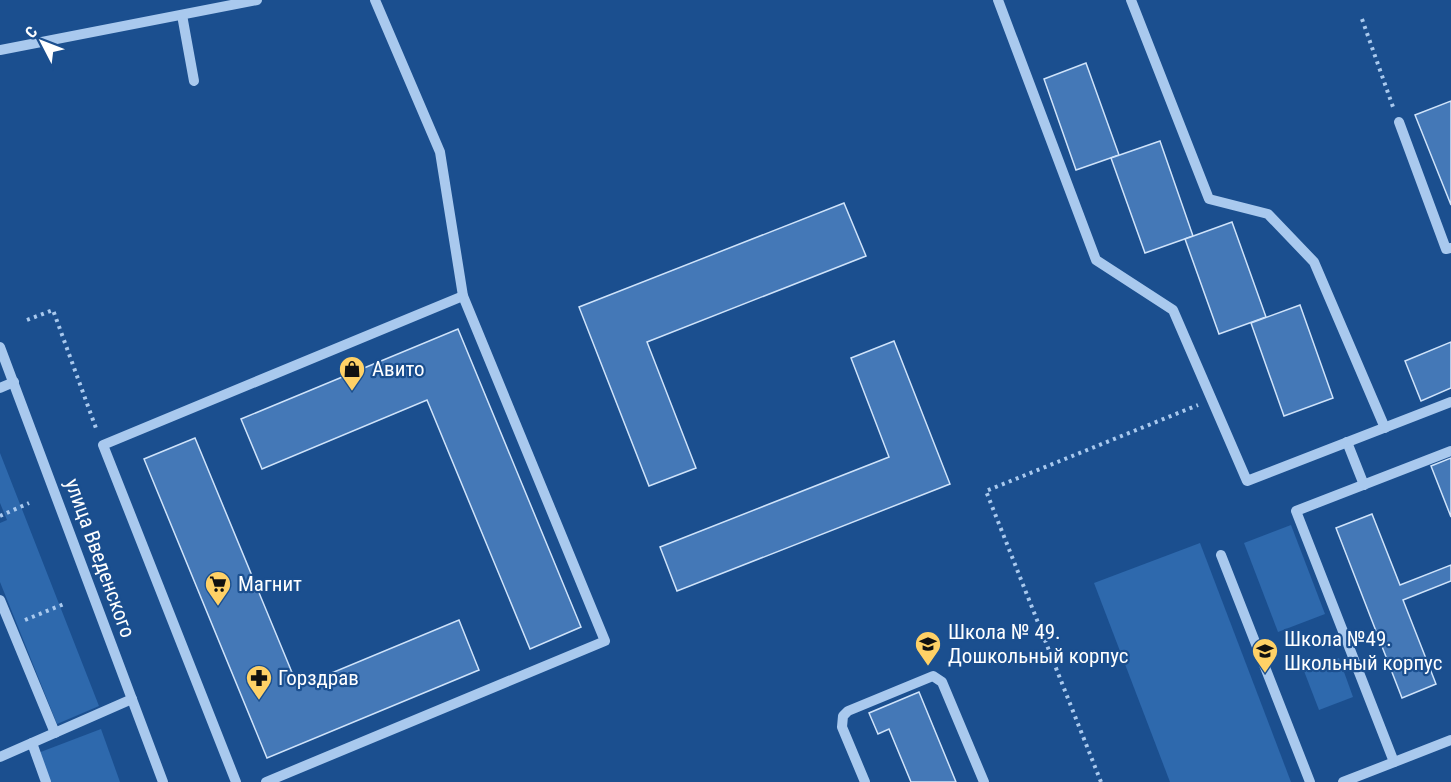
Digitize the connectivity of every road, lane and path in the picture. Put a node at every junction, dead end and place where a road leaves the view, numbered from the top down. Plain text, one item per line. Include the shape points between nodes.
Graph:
1 (257, 0) edge
2 (375, 0) edge
3 (999, 0) edge
4 (1131, 0) edge
5 (182, 15) junction
6 (1362, 19) dead end
7 (0, 50) edge
8 (194, 81) dead end
9 (1399, 122) joint
10 (1451, 248) edge
11 (463, 296) junction
12 (27, 320) dead end
13 (0, 348) edge
14 (14, 382) junction
15 (0, 388) edge
16 (1212, 399) junction
17 (1451, 402) edge
18 (1385, 428) junction
19 (1347, 442) junction
20 (103, 446) junction
21 (1451, 450) edge
22 (1364, 485) junction
23 (29, 503) dead end
24 (0, 516) edge
25 (1221, 555) dead end
26 (0, 600) edge
27 (63, 604) dead end
28 (10, 627) junction
29 (132, 699) junction
30 (54, 733) junction
31 (1451, 740) edge
32 (32, 743) junction
33 (0, 757) edge
34 (1394, 762) junction
35 (46, 782) edge
36 (163, 782) edge
37 (236, 782) edge
38 (266, 782) edge
39 (865, 782) edge
40 (984, 782) edge
41 (1101, 782) edge
42 (1310, 782) edge
43 (1343, 782) edge

1 - 5 street
2 - 11 street via 440,152
3 - 16 street via 1096,260 1173,310
4 - 18 street via 1209,199 1268,214 1314,262
5 - 7 street
5 - 8 street
6 - 9 path
9 - 10 street via 1446,249
11 - 20 street
11 - 38 street via 606,641
12 - 20 path via 53,310
13 - 14 street, улица Введенского
14 - 15 street
14 - 29 street, улица Введенского
16 - 19 street via 1247,481
16 - 41 path via 986,491
17 - 18 street
18 - 19 street
19 - 22 street
20 - 37 street
21 - 22 street
22 - 34 street via 1296,512
23 - 24 path
25 - 42 street
26 - 28 street
27 - 28 path
28 - 30 street
29 - 30 street
29 - 36 street, улица Введенского
30 - 32 street
31 - 34 street
32 - 33 street
32 - 35 street
34 - 43 street
39 - 40 street via 842,727 843,716 933,676 942,682

